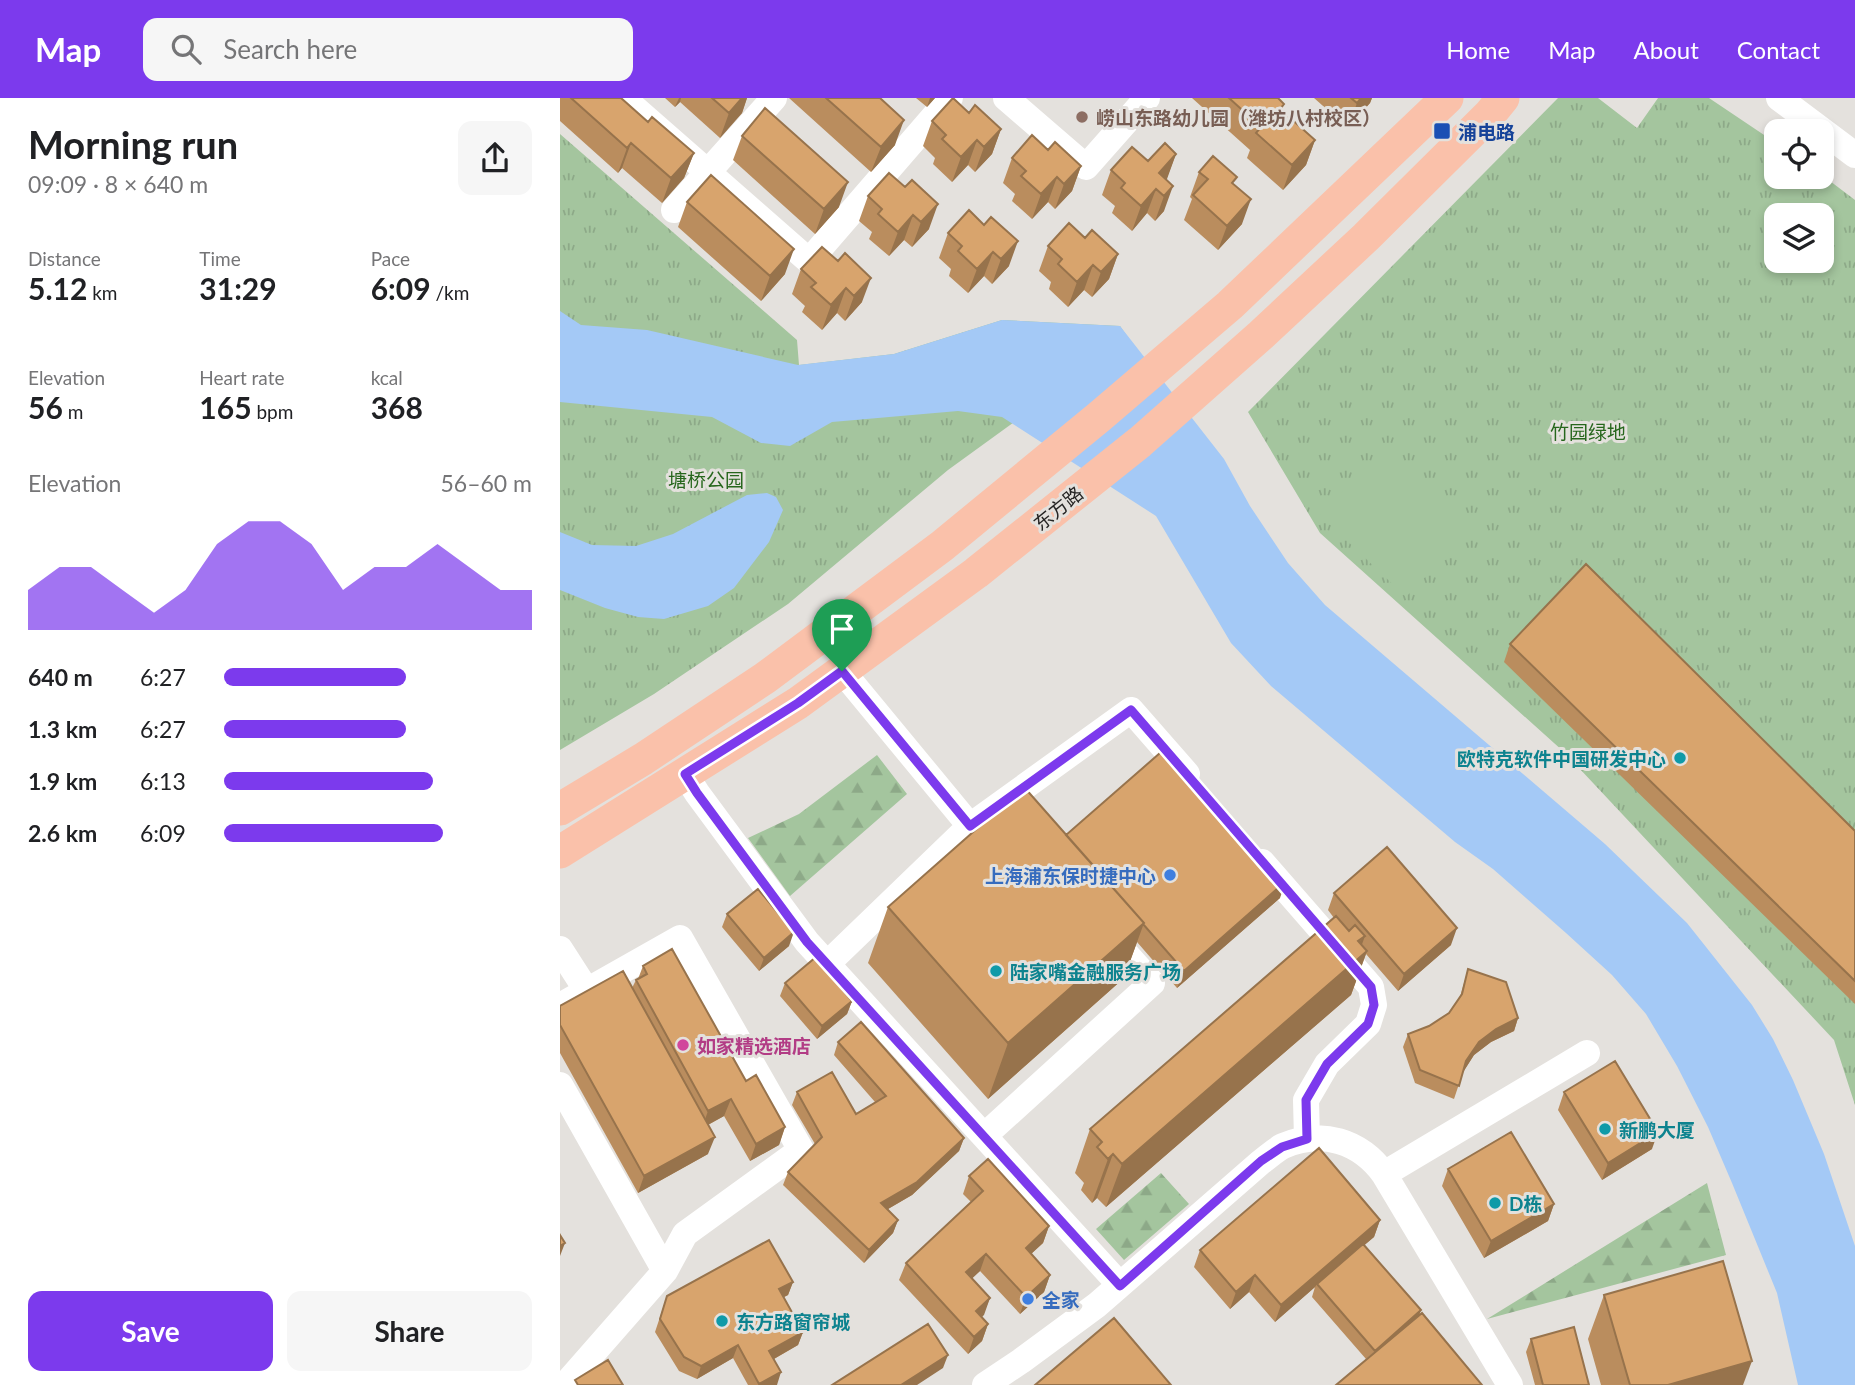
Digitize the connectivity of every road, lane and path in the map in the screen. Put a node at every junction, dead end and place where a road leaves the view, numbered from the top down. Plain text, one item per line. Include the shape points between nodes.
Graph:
1 (624, 98) edge
2 (774, 98) edge
3 (950, 98) edge
4 (1006, 98) edge
5 (1147, 98) edge
6 (1447, 98) edge
7 (1503, 98) edge
8 (1779, 98) edge
9 (1855, 155) edge
10 (708, 172) junction
11 (674, 210) dead end
12 (842, 671) junction
13 (685, 774) junction
14 (1202, 792) edge
15 (996, 807) junction
16 (560, 809) edge
17 (970, 826) junction
18 (1014, 828) edge
19 (1246, 843) edge
20 (560, 852) edge
21 (1088, 911) edge
22 (560, 949) edge
23 (827, 964) junction
24 (587, 991) junction
25 (560, 1006) edge
26 (1587, 1053) dead end
27 (560, 1085) edge
28 (984, 1136) junction
29 (1307, 1139) junction
30 (1384, 1174) junction
31 (665, 1271) junction
32 (1120, 1286) junction
33 (565, 1385) edge
34 (985, 1385) edge
35 (1510, 1385) edge

1 - 10 street
2 - 10 street
3 - 10 street via 808,261
4 - 5 street via 1086,167
6 - 16 main road via 1230,305 942,546 765,678
7 - 12 main road, 东方路 via 1366,237 1150,433 976,573
8 - 9 street
10 - 11 street
12 - 13 main road, 东方路
12 - 17 street
13 - 20 main road, 东方路
13 - 23 street
14 - 15 street via 1131,710
15 - 17 street
15 - 18 street
17 - 23 street
19 - 29 street via 1371,987 1374,1005 1368,1024 1327,1064 1306,1100
21 - 28 street via 1152,984
22 - 24 street
23 - 28 street
24 - 25 street
24 - 31 street via 680,938 801,1150 685,1234
26 - 30 street
27 - 31 street
28 - 32 street
29 - 30 street via 1329,1138 1353,1146 1373,1159
29 - 32 street via 1282,1147 1261,1161
30 - 35 street
31 - 33 street
32 - 34 street

